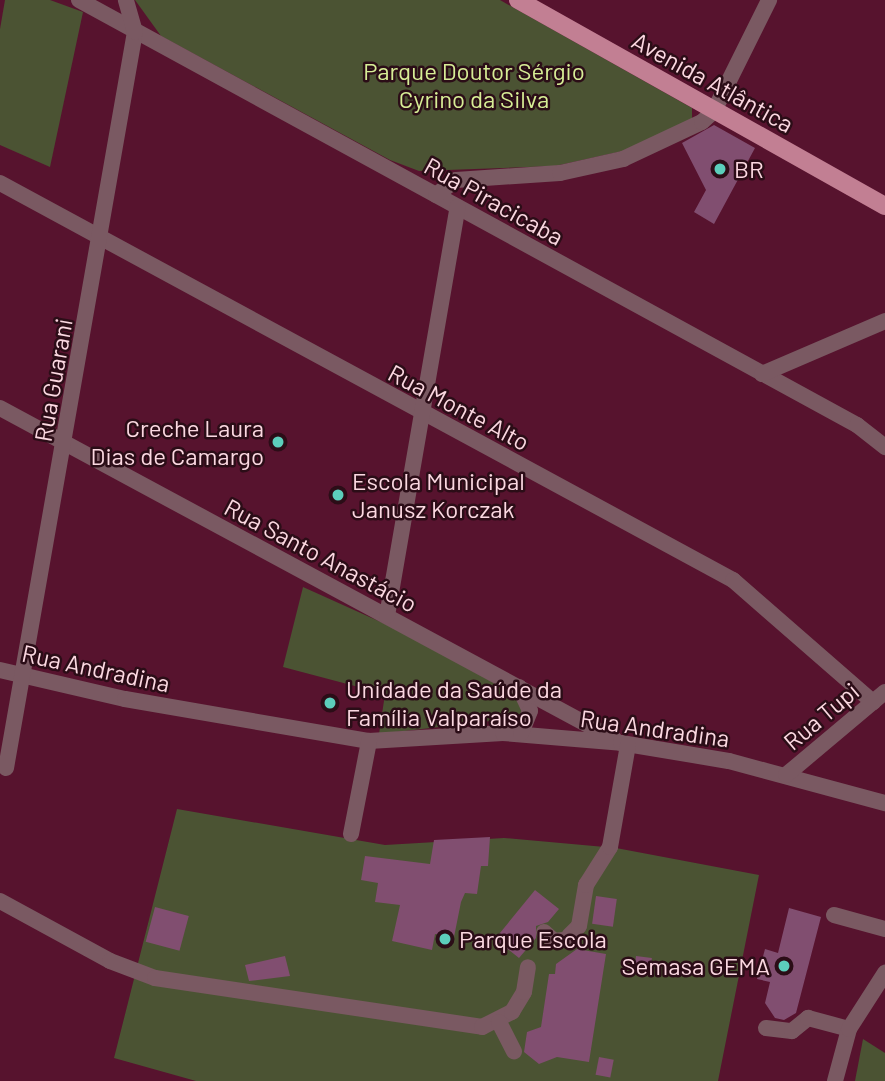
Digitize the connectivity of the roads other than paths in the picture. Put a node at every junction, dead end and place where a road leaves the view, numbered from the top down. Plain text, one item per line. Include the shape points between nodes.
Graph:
1 (79, 0) edge
2 (126, 0) edge
3 (518, 0) edge
4 (769, 0) edge
5 (135, 32) junction
6 (714, 111) junction
7 (0, 183) edge
8 (436, 195) junction
9 (885, 206) edge
10 (458, 207) junction
11 (102, 237) junction
12 (885, 321) edge
13 (762, 374) junction
14 (0, 408) edge
15 (423, 414) junction
16 (64, 443) junction
17 (885, 447) edge
18 (387, 616) junction
19 (0, 670) edge
20 (24, 676) junction
21 (517, 685) junction
22 (879, 697) edge
23 (521, 733) junction
24 (369, 741) junction
25 (624, 744) junction
26 (6, 768) dead end
27 (786, 775) junction
28 (885, 803) edge
29 (351, 834) dead end
30 (0, 901) edge
31 (834, 915) dead end
32 (885, 929) edge
33 (544, 932) dead end
34 (528, 967) dead end
35 (885, 973) edge
36 (499, 1022) junction
37 (766, 1028) dead end
38 (849, 1029) junction
39 (514, 1051) dead end
40 (835, 1081) edge

1 - 5 street, Rua Piracicaba
2 - 5 street, Rua Guarani
3 - 6 main road, Avenida Atlântica
4 - 6 street
5 - 8 street, Rua Piracicaba
5 - 11 street, Rua Guarani
6 - 8 street via 702,122 634,156 560,173 456,180
6 - 9 main road, Avenida Atlântica
7 - 11 street, Rua Monte Alto
8 - 10 street, Rua Piracicaba
10 - 13 street, Rua Piracicaba
10 - 15 street
11 - 15 street, Rua Monte Alto
11 - 16 street, Rua Guarani
12 - 13 street
13 - 17 street, Rua Piracicaba via 857,425
14 - 16 street, Rua Santo Anastácio
15 - 18 street
15 - 22 street, Rua Monte Alto via 733,580
16 - 18 street, Rua Santo Anastácio
16 - 20 street, Rua Guarani
18 - 21 street, Rua Santo Anastácio
19 - 20 street, Rua Andradina
20 - 24 street, Rua Andradina via 125,699
20 - 26 street, Rua Guarani
21 - 23 street via 530,711
21 - 25 street, Rua Santo Anastácio
22 - 27 street, Rua Tupi
23 - 24 street, Rua Andradina
23 - 25 street, Rua Andradina
24 - 29 street
25 - 27 street, Rua Andradina
25 - 33 street via 610,848 586,886 579,926 566,938 554,941
27 - 28 street, Rua Andradina
30 - 36 street via 137,972 166,981 482,1027
31 - 32 street
34 - 36 street via 524,992
35 - 38 street
36 - 39 street
37 - 38 street via 792,1031 808,1018
38 - 40 street

